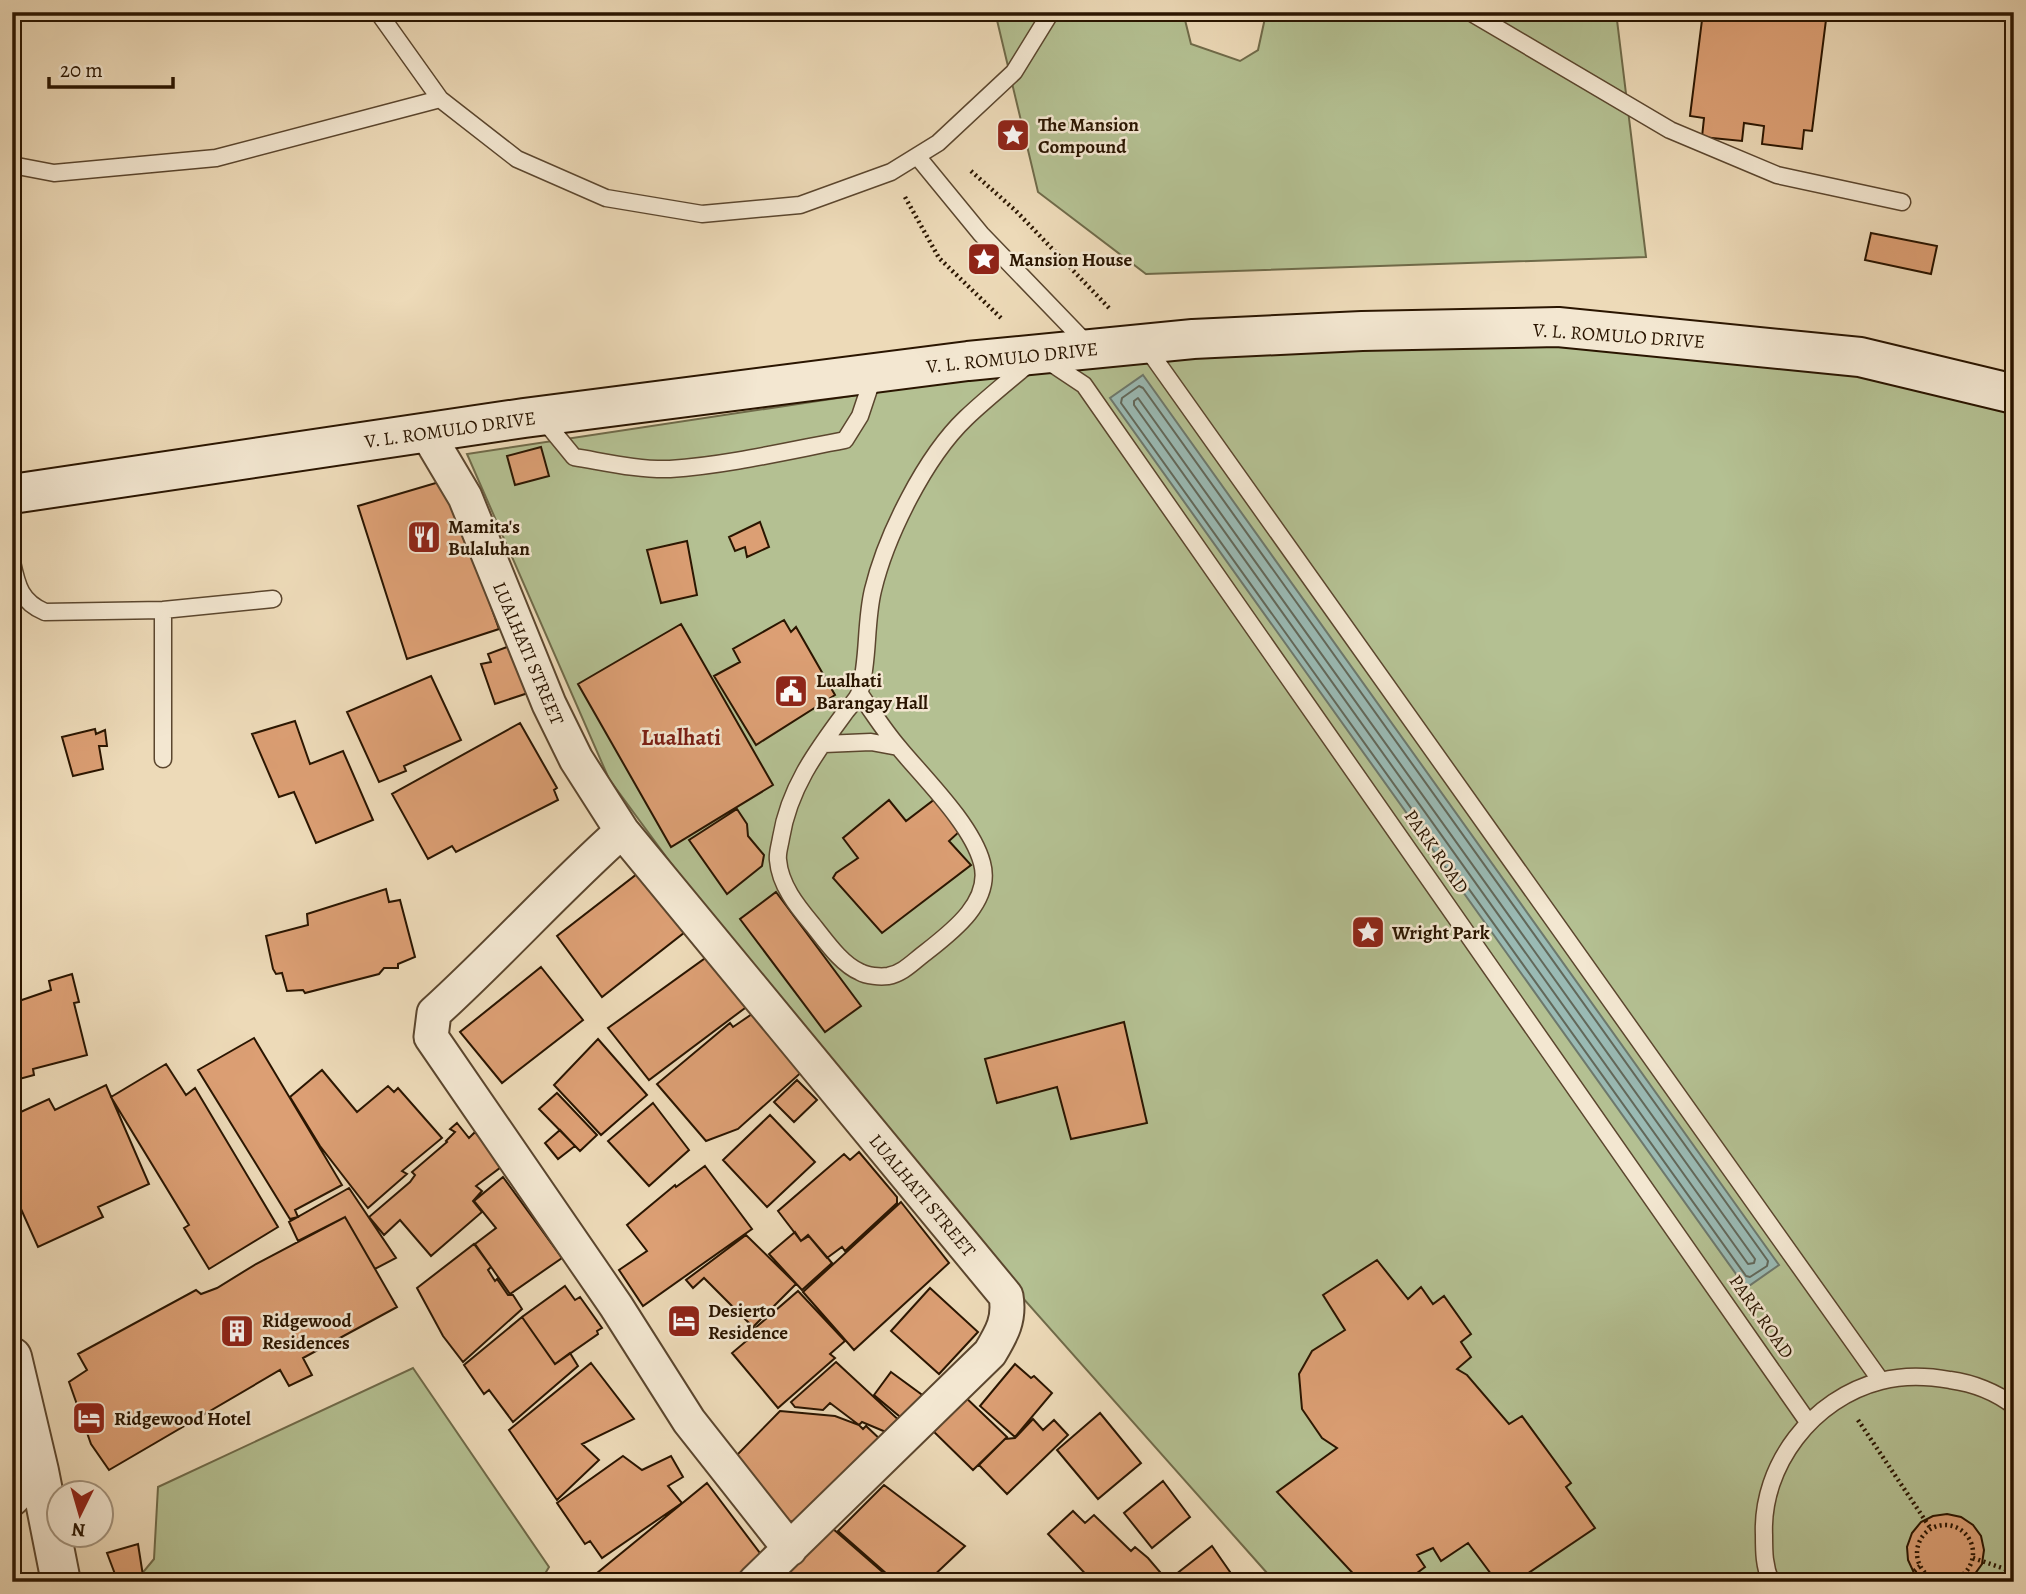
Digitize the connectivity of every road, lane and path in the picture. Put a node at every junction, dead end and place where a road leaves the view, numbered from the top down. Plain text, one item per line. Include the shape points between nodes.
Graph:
1 (378, 12) edge
2 (1051, 12) edge
3 (1470, 12) edge
4 (440, 99) junction
5 (938, 143) junction
6 (917, 156) junction
7 (12, 164) edge
8 (891, 172) junction
9 (1902, 202) dead end
10 (1144, 344) junction
11 (1091, 348) junction
12 (1039, 355) junction
13 (874, 373) junction
14 (2014, 394) edge
15 (541, 416) junction
16 (427, 433) junction
17 (12, 494) edge
18 (12, 562) edge
19 (273, 599) dead end
20 (163, 610) junction
21 (860, 694) junction
22 (824, 744) junction
23 (898, 747) junction
24 (163, 759) dead end
25 (622, 831) junction
26 (12, 1357) edge
27 (1881, 1381) junction
28 (1842, 1396) junction
29 (2014, 1406) edge
30 (1808, 1422) junction
31 (39, 1471) junction
32 (12, 1499) edge
33 (1931, 1529) junction
34 (790, 1549) junction
35 (1973, 1558) junction
36 (1920, 1566) junction
37 (2014, 1572) edge
38 (61, 1582) edge
39 (755, 1582) edge
40 (1771, 1582) edge
41 (1902, 1582) edge

1 - 4 lane
2 - 5 lane via 1014,72
3 - 9 lane via 1670,130 1777,175
4 - 7 lane via 216,159 54,173
4 - 8 lane via 517,159 606,198 702,214 800,205
5 - 6 lane
5 - 10 path via 1016,211
6 - 8 lane
6 - 11 lane via 981,234
8 - 12 path via 939,258
10 - 11 main road, V. L. ROMULO DRIVE
10 - 14 main road, V. L. ROMULO DRIVE via 1362,331 1558,327 1860,357
10 - 27 lane
11 - 12 main road, V. L. ROMULO DRIVE
12 - 13 main road, V. L. ROMULO DRIVE
12 - 21 lane via 964,419 934,456 913,494 878,571
12 - 30 lane, PARK ROAD via 1084,385
13 - 15 main road, V. L. ROMULO DRIVE
13 - 15 lane via 860,416 845,440 668,469 574,457
15 - 16 main road, V. L. ROMULO DRIVE
16 - 17 main road, V. L. ROMULO DRIVE
16 - 25 street, LUALHATI STREET via 465,497 576,759
18 - 20 lane via 22,593 31,606 45,612
19 - 20 lane
20 - 24 lane
21 - 22 lane
21 - 23 lane
22 - 23 lane via 862,742
22 - 23 lane via 792,794 777,859 788,890 826,941 860,972 873,976 904,970 941,942 972,909 985,875 982,859 964,827
25 - 34 street via 434,1013 431,1037 616,1306 689,1421
25 - 34 street, LUALHATI STREET via 1006,1296 1005,1329 990,1353
26 - 31 main road
27 - 28 lane
27 - 29 lane via 1926,1376 1970,1383
28 - 30 lane
28 - 33 path
30 - 40 lane via 1777,1465 1763,1515 1765,1568
31 - 32 street
31 - 38 main road
33 - 35 path via 1956,1527 1973,1545
33 - 36 path via 1917,1545
34 - 39 street, LUALHATI STREET
35 - 36 path via 1962,1575 1943,1581 1929,1577
35 - 37 path
36 - 41 path

